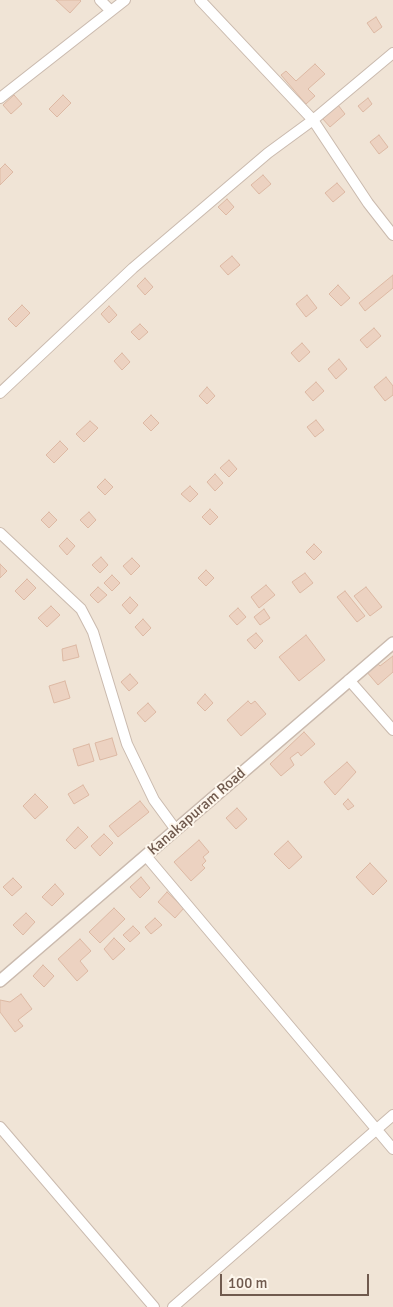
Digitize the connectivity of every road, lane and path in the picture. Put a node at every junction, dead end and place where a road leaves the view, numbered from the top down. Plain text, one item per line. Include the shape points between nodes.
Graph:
1 (100, 0) edge
2 (125, 0) edge
3 (200, 0) edge
4 (111, 11) junction
5 (393, 52) edge
6 (0, 98) edge
7 (313, 120) junction
8 (393, 235) edge
9 (0, 393) edge
10 (0, 533) edge
11 (393, 643) edge
12 (349, 680) junction
13 (393, 730) edge
14 (176, 830) junction
15 (146, 856) junction
16 (0, 980) edge
17 (393, 1115) edge
18 (0, 1127) edge
19 (377, 1129) junction
20 (393, 1149) edge
21 (154, 1307) edge
22 (172, 1307) edge

1 - 4 street
2 - 4 street
3 - 7 street
4 - 6 street
5 - 7 street
7 - 8 street
7 - 9 street via 268,153 133,268
10 - 14 street via 81,609 93,632 127,744 154,800
11 - 12 street, Kanakapuram Road
12 - 13 street
12 - 14 street, Kanakapuram Road
14 - 15 street, Kanakapuram Road
15 - 16 street, Kanakapuram Road
15 - 19 street
17 - 19 street
18 - 21 street
19 - 20 street
19 - 22 street

